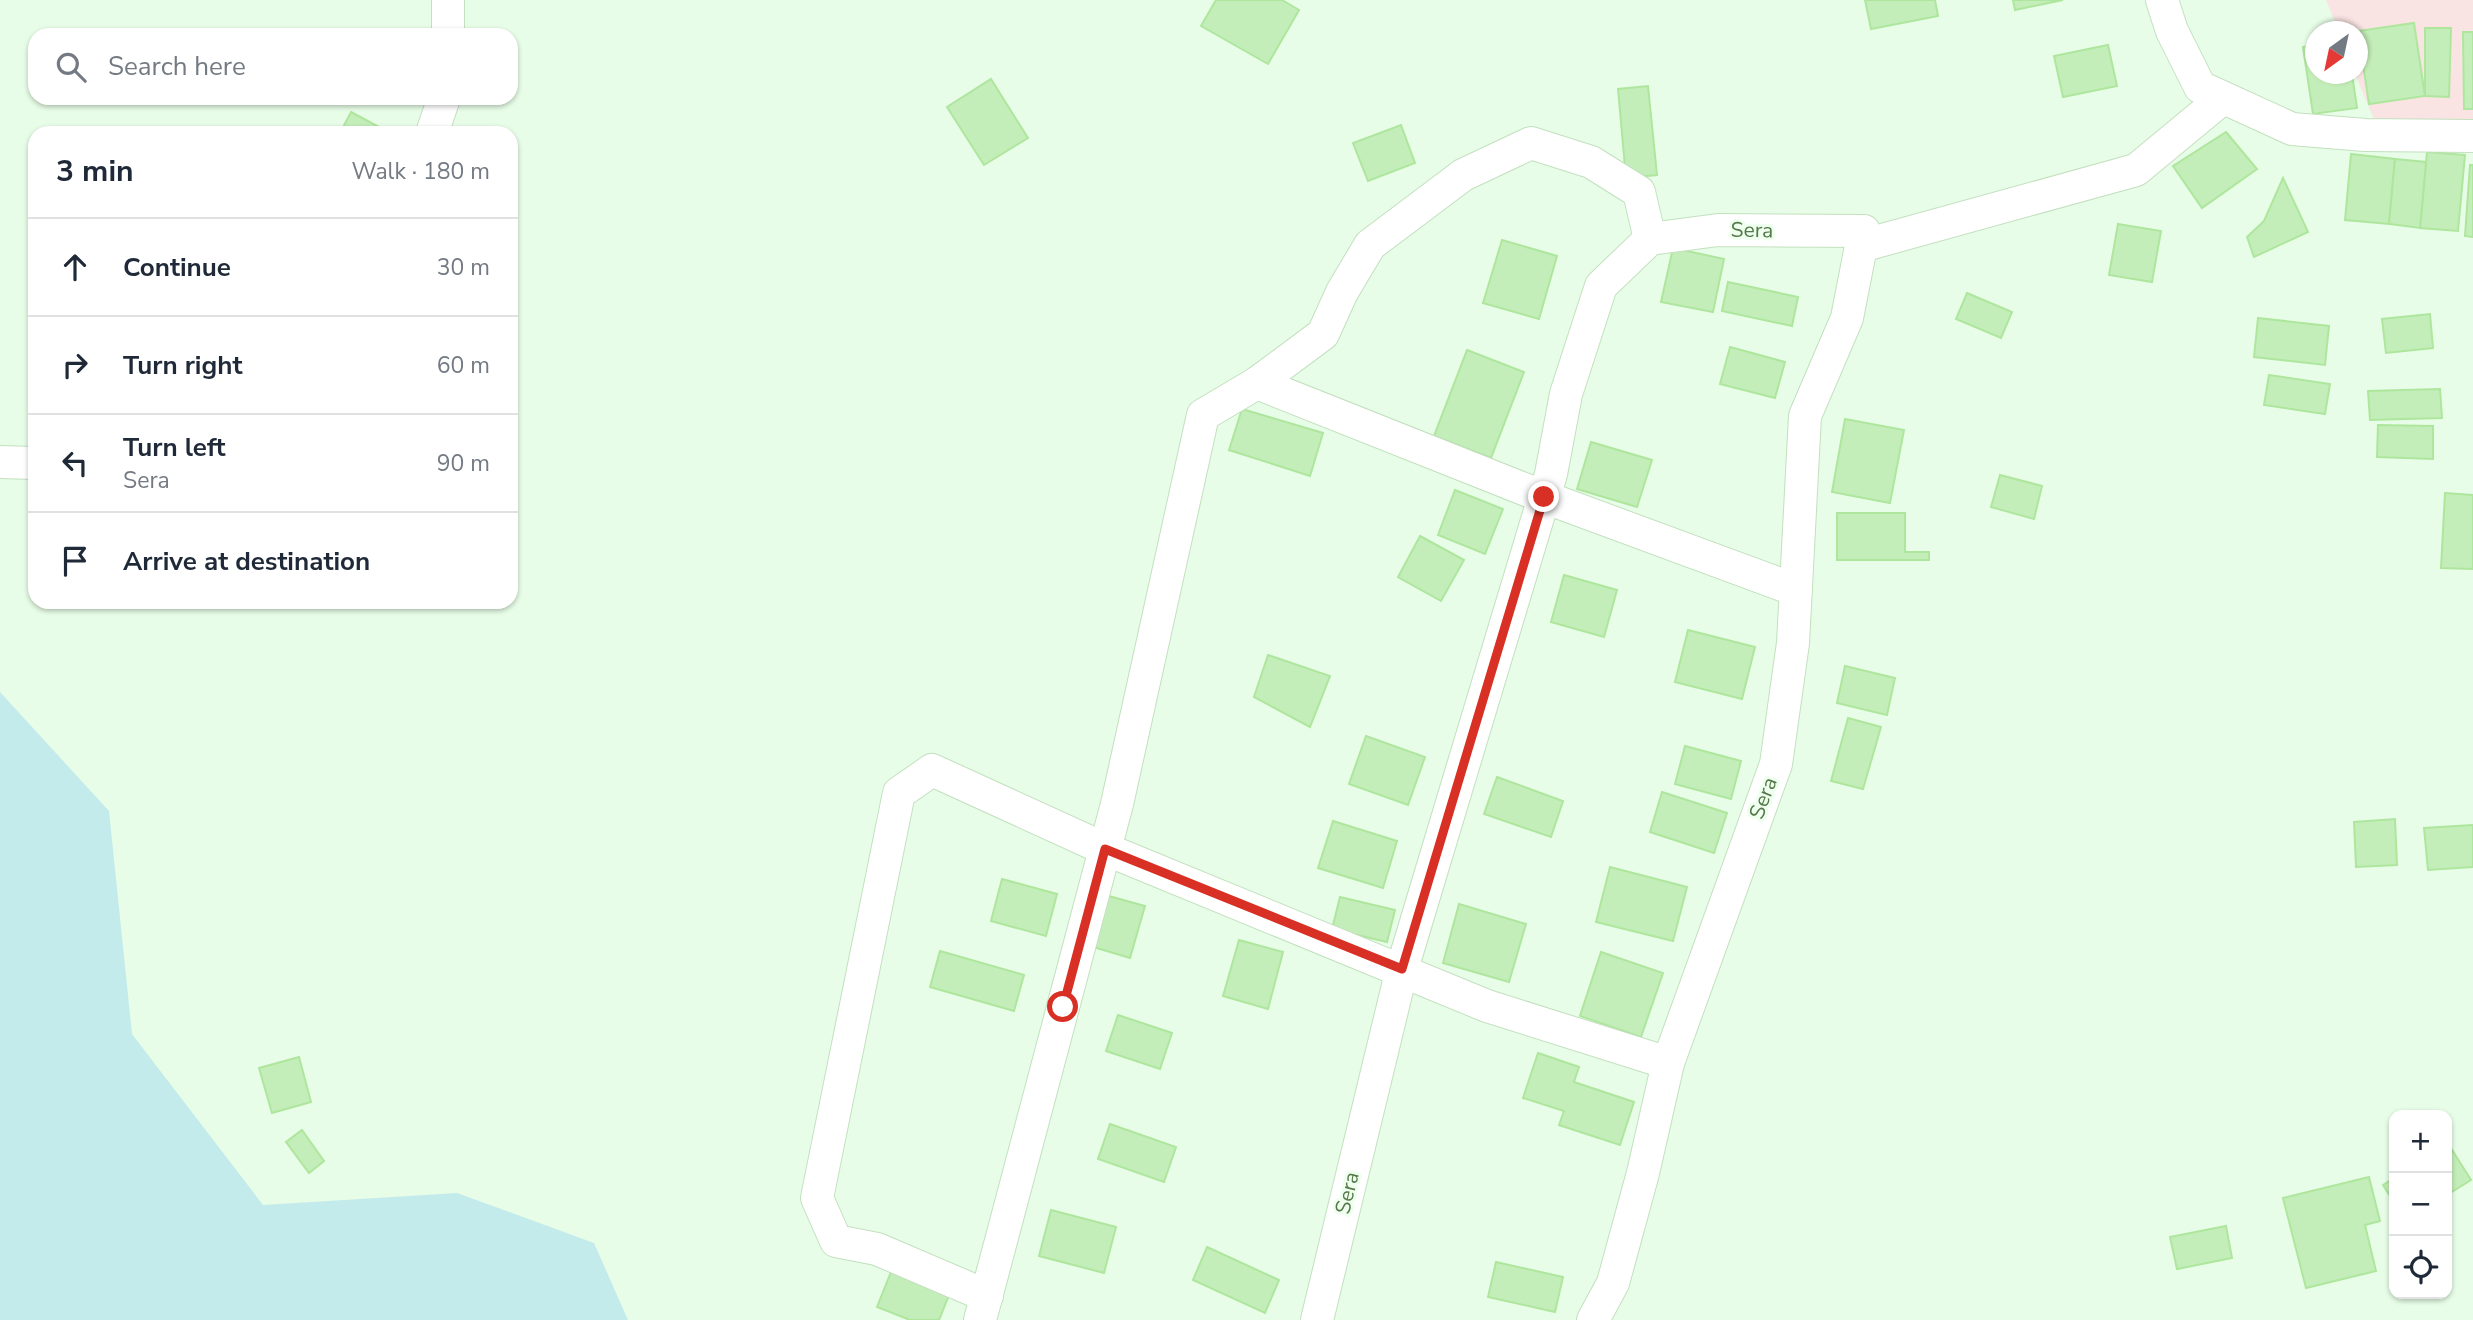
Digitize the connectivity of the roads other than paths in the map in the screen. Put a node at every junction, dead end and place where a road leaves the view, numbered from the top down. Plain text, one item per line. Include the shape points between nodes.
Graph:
1 (447, 0) edge
2 (2162, 0) edge
3 (448, 28) edge
4 (2223, 98) junction
5 (442, 105) edge
6 (434, 126) edge
7 (2473, 136) edge
8 (1650, 239) junction
9 (1861, 246) junction
10 (1257, 383) junction
11 (0, 462) edge
12 (28, 463) edge
13 (1544, 497) junction
14 (1796, 590) junction
15 (1105, 849) junction
16 (1402, 969) junction
17 (1668, 1063) junction
18 (983, 1308) edge
19 (1317, 1320) edge
20 (1593, 1320) edge

1 - 3 street
2 - 4 street via 2200,87
4 - 7 street via 2292,129
4 - 9 street via 2136,170
5 - 6 street
8 - 9 street, Sera via 1718,230 1864,231
8 - 10 street via 1639,192 1591,162 1531,143 1463,175 1370,245 1323,334
8 - 13 street, Sera via 1601,286 1566,394
9 - 14 street, Sera via 1847,318 1805,416
10 - 13 street
10 - 15 street via 1203,415
11 - 12 street
13 - 14 street
13 - 16 street, Sera
14 - 17 street, Sera via 1776,764
15 - 16 street
15 - 18 street
15 - 18 street via 932,771 900,793 817,1198 836,1241 877,1249
16 - 17 street via 1488,1006
16 - 19 street, Sera
17 - 20 street, Sera via 1613,1283

